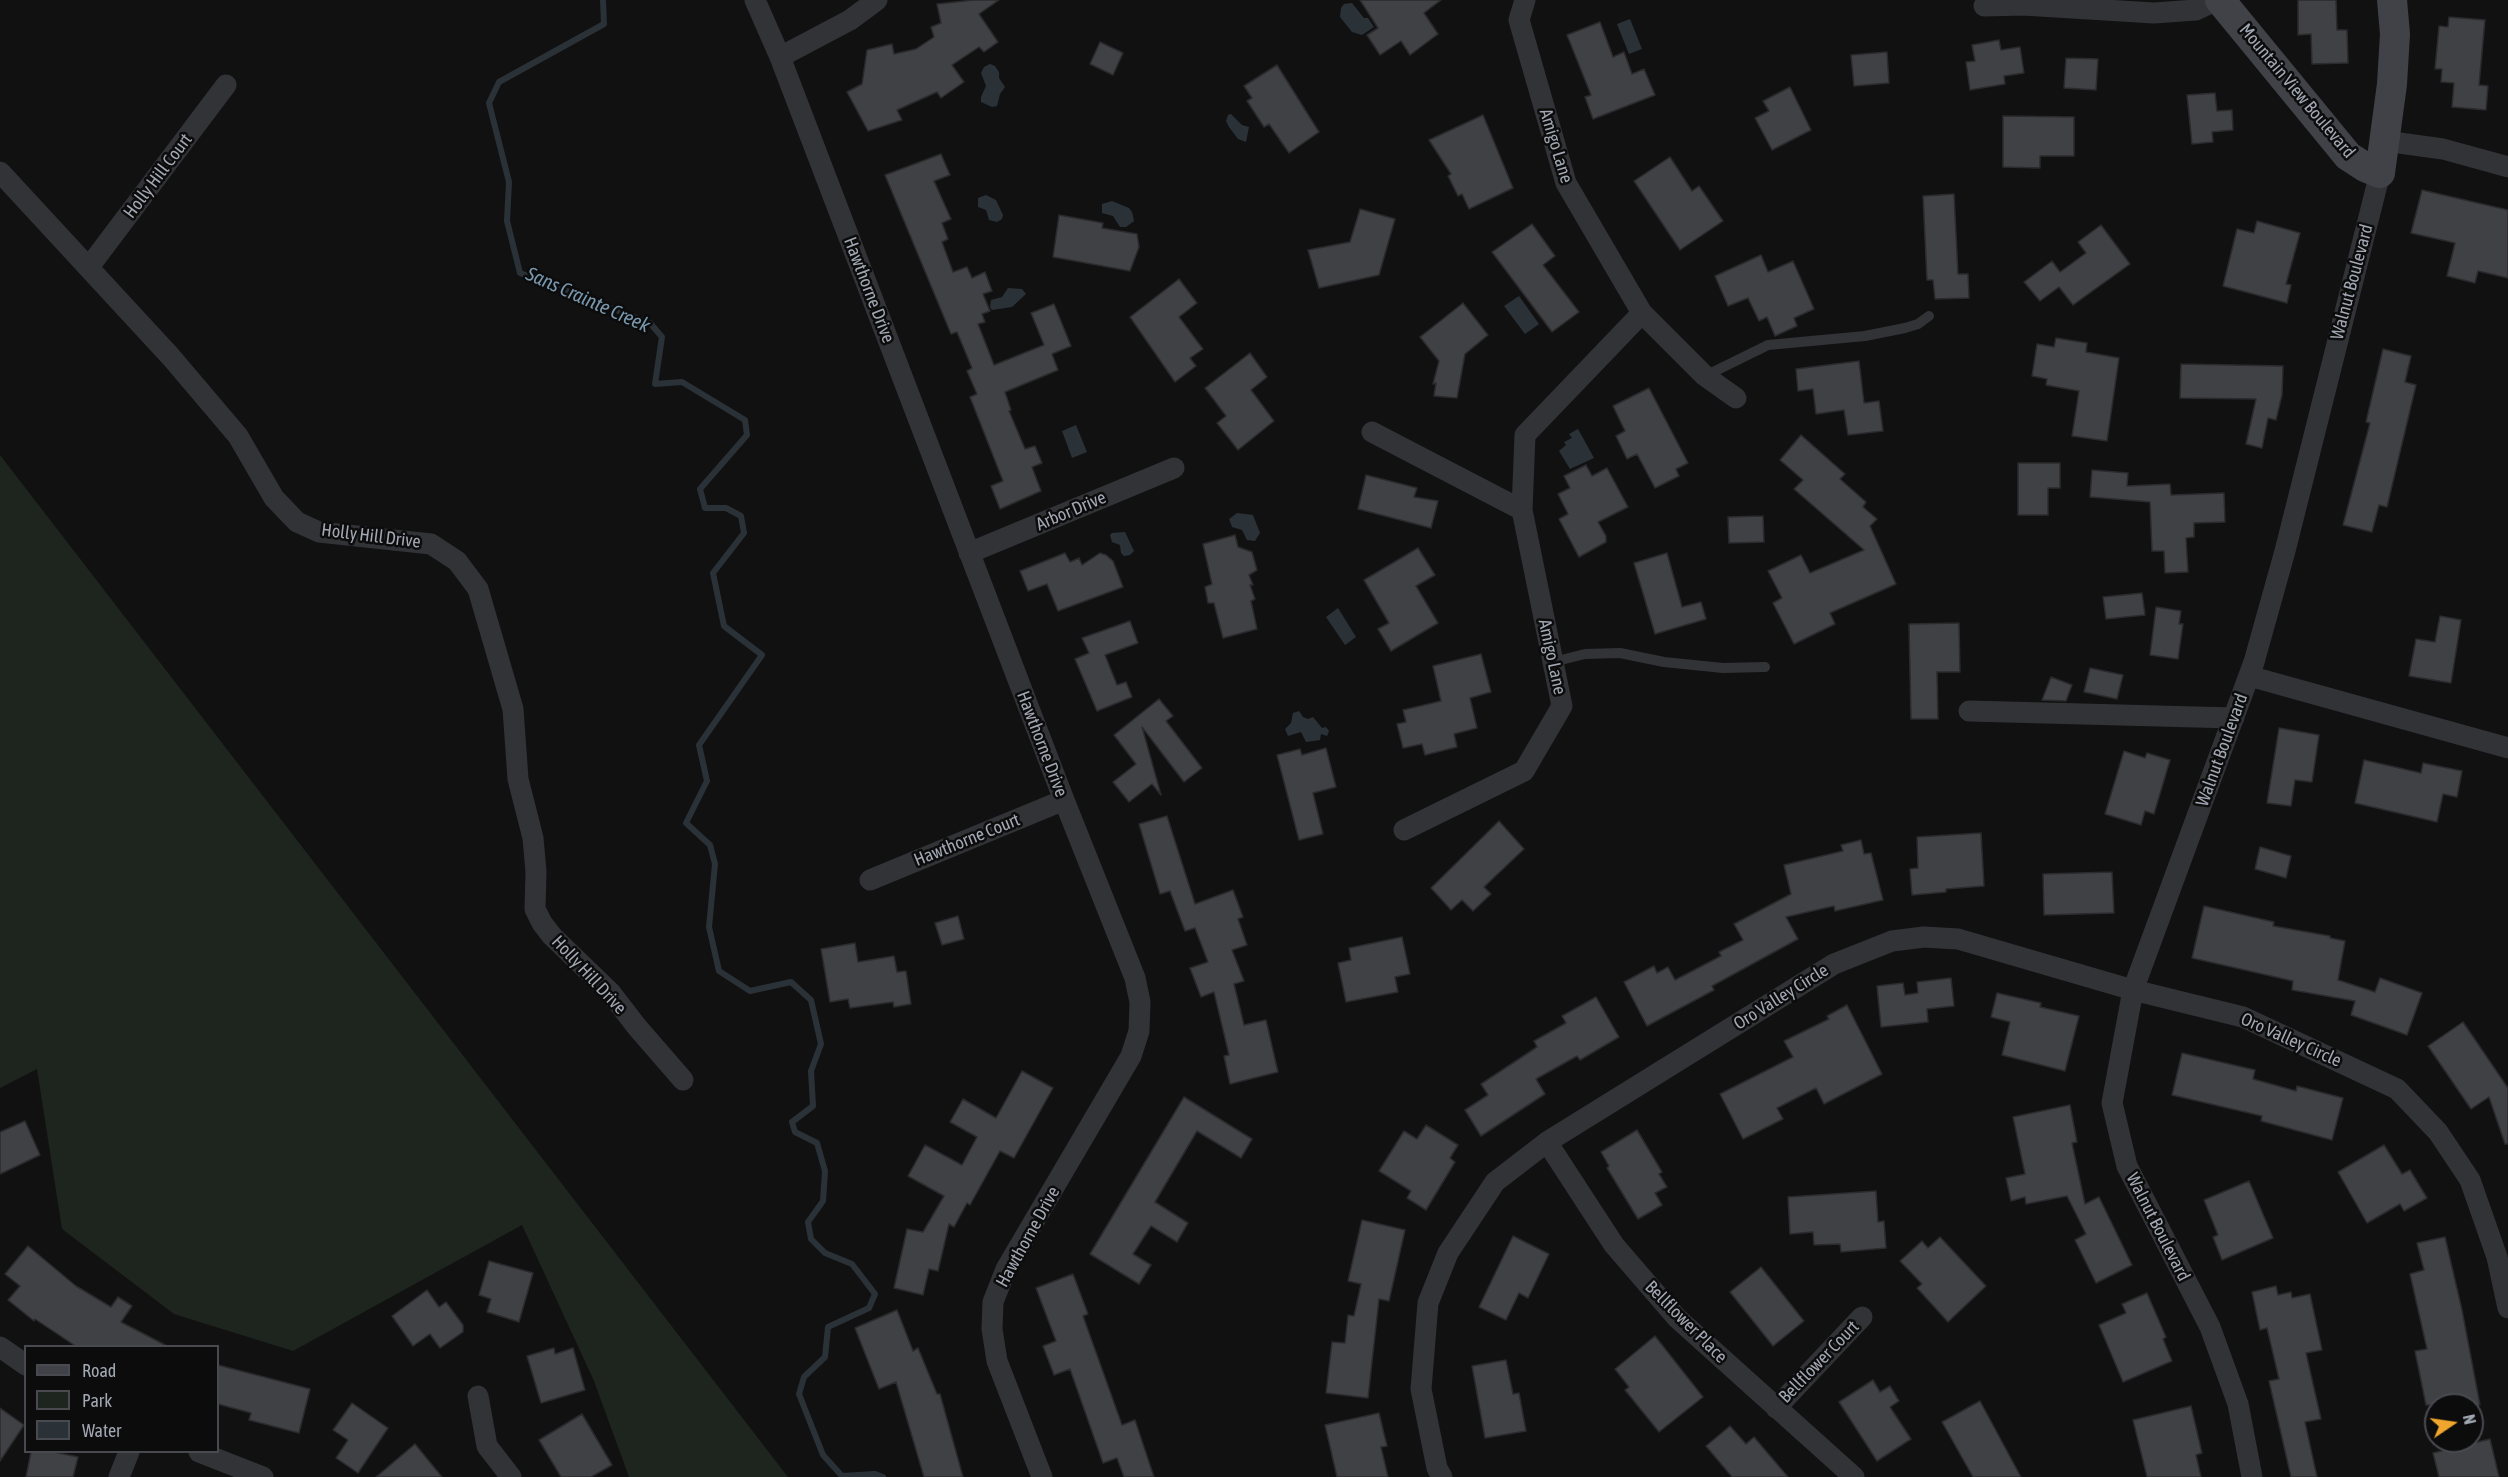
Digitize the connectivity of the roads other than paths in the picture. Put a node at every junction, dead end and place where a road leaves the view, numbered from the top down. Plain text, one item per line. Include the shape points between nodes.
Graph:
1 (755, 0) edge
2 (877, 0) edge
3 (1525, 0) edge
4 (2219, 0) edge
5 (2392, 0) edge
6 (1984, 6) dead end
7 (780, 57) junction
8 (226, 85) dead end
9 (2385, 141) junction
10 (2508, 167) edge
11 (0, 172) edge
12 (2380, 173) junction
13 (89, 267) junction
14 (1642, 314) junction
15 (1929, 316) dead end
16 (1705, 376) junction
17 (1736, 398) dead end
18 (1372, 432) dead end
19 (1174, 468) dead end
20 (1522, 510) junction
21 (969, 554) junction
22 (1553, 662) junction
23 (1765, 667) dead end
24 (2249, 676) junction
25 (1970, 711) dead end
26 (2234, 718) junction
27 (2508, 748) edge
28 (1064, 800) junction
29 (1404, 830) dead end
30 (870, 880) dead end
31 (2133, 990) junction
32 (683, 1080) dead end
33 (1547, 1142) junction
34 (2508, 1308) edge
35 (1862, 1317) dead end
36 (0, 1347) edge
37 (24, 1364) edge
38 (478, 1396) dead end
39 (1776, 1408) junction
40 (129, 1453) edge
41 (201, 1453) edge
42 (119, 1477) edge
43 (263, 1477) edge
44 (511, 1477) edge
45 (1042, 1477) edge
46 (1442, 1477) edge
47 (1854, 1477) edge
48 (2252, 1477) edge

1 - 7 street, Hawthorne Drive
2 - 7 street via 850,20
3 - 14 street, Amigo Lane via 1519,20 1566,183
4 - 6 street via 2196,10 2154,13
4 - 12 street, Mountain View Boulevard via 2348,156
5 - 9 street, Walnut Boulevard via 2394,44
7 - 21 street, Hawthorne Drive
8 - 13 street, Holly Hill Court
9 - 10 street via 2443,149
9 - 12 street, Walnut Boulevard
11 - 13 street, Holly Hill Drive
12 - 24 street, Walnut Boulevard via 2285,551
13 - 32 street, Holly Hill Drive via 238,436 274,498 297,522 319,532 431,544 457,561 478,589 513,710 518,779 533,838 536,909 552,936 610,992
14 - 16 street, Amigo Lane
14 - 20 street, Amigo Lane via 1525,435
15 - 16 lane via 1912,326 1865,336 1768,345
16 - 17 street, Amigo Lane
18 - 20 street
19 - 21 street, Arbor Drive
20 - 22 street, Amigo Lane
21 - 28 street, Hawthorne Drive
22 - 23 lane via 1585,654 1620,653 1724,668
22 - 29 street, Amigo Lane via 1562,706 1524,771
24 - 26 street, Walnut Boulevard
24 - 27 street
25 - 26 street
26 - 31 street, Walnut Boulevard
28 - 30 street, Hawthorne Court
28 - 45 street, Hawthorne Drive via 1135,978 1140,1002 1139,1031 1131,1056 1006,1269 993,1302 992,1329 998,1361
31 - 33 street, Oro Valley Circle via 1958,939 1924,936 1892,941 1834,964
31 - 34 street, Oro Valley Circle via 2243,1017 2397,1089 2438,1132 2470,1180 2497,1257
31 - 48 street, Walnut Boulevard via 2112,1103 2127,1166 2210,1327 2238,1404
33 - 39 street, Bellflower Place via 1614,1245 1677,1318
33 - 46 street, Oro Valley Circle via 1495,1182 1448,1253 1428,1303 1421,1389
35 - 39 street, Bellflower Court
36 - 37 street
38 - 44 street via 487,1446
39 - 47 street, Bellflower Place
40 - 42 street
41 - 43 street

